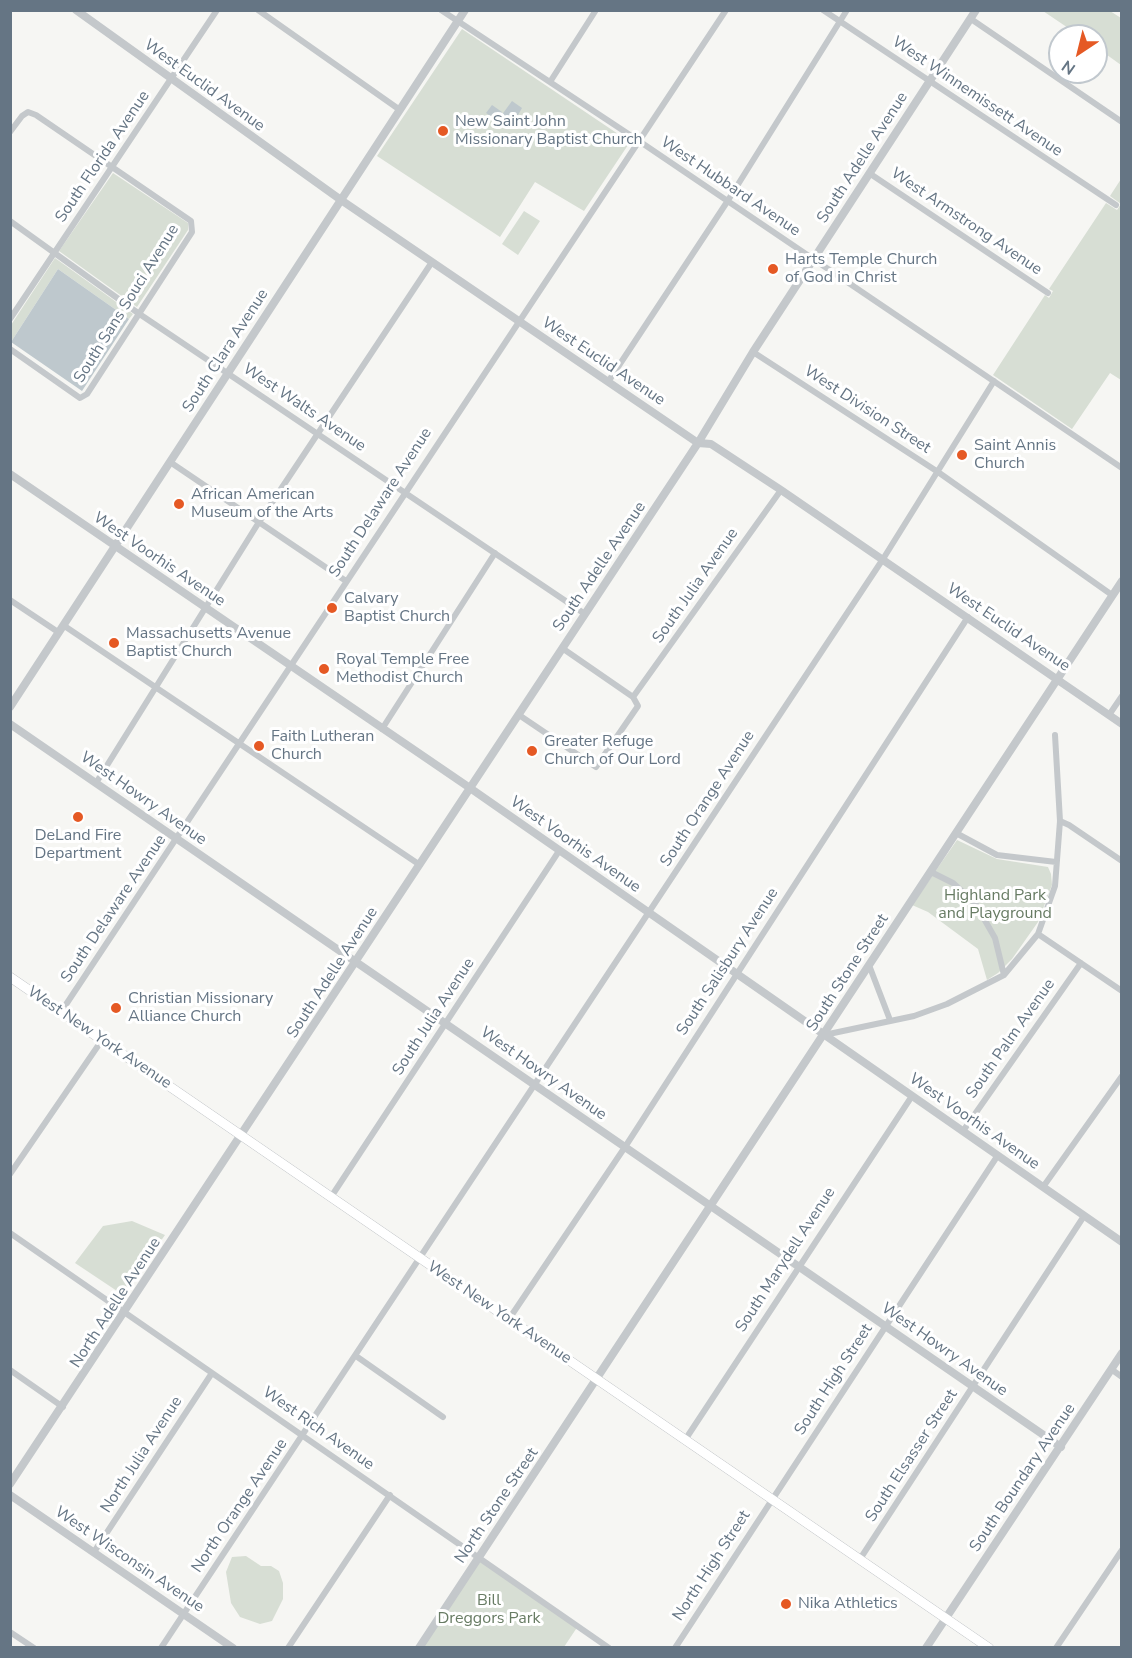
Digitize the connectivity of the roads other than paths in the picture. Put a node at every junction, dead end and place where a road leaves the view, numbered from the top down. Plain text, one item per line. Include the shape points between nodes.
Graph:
1 (76, 10) edge
2 (217, 10) edge
3 (258, 10) edge
4 (441, 10) edge
5 (465, 10) edge
6 (596, 10) edge
7 (726, 10) edge
8 (823, 10) edge
9 (847, 10) edge
10 (976, 10) edge
11 (971, 19) junction
12 (458, 22) junction
13 (839, 22) junction
14 (172, 79) junction
15 (930, 81) junction
16 (550, 82) junction
17 (400, 110) junction
18 (1122, 122) edge
19 (10, 132) edge
20 (639, 141) junction
21 (112, 167) junction
22 (869, 173) junction
23 (341, 200) junction
24 (727, 202) junction
25 (1116, 205) dead end
26 (10, 221) edge
27 (54, 253) junction
28 (813, 259) junction
29 (432, 262) junction
30 (1048, 292) dead end
31 (138, 313) junction
32 (10, 319) edge
33 (518, 321) junction
34 (10, 349) edge
35 (753, 352) junction
36 (229, 373) junction
37 (994, 381) junction
38 (608, 382) junction
39 (317, 433) junction
40 (698, 443) junction
41 (170, 462) junction
42 (1122, 468) edge
43 (938, 472) junction
44 (10, 474) edge
45 (781, 490) junction
46 (405, 492) junction
47 (259, 522) junction
48 (114, 546) junction
49 (495, 553) junction
50 (883, 560) junction
51 (346, 581) junction
52 (1122, 581) edge
53 (1112, 595) junction
54 (10, 600) edge
55 (204, 608) junction
56 (585, 614) junction
57 (968, 617) junction
58 (60, 628) junction
59 (562, 648) junction
60 (289, 666) junction
61 (1056, 678) junction
62 (155, 687) junction
63 (1122, 696) edge
64 (633, 697) junction
65 (10, 707) edge
66 (519, 715) junction
67 (1109, 715) junction
68 (10, 724) edge
69 (1122, 724) edge
70 (382, 729) junction
71 (1055, 735) dead end
72 (240, 744) junction
73 (96, 783) junction
74 (470, 788) junction
75 (1060, 821) junction
76 (956, 833) junction
77 (178, 839) junction
78 (560, 851) junction
79 (1122, 861) edge
80 (1056, 862) junction
81 (420, 866) junction
82 (931, 872) junction
83 (649, 913) junction
84 (1038, 934) junction
85 (357, 962) junction
86 (1081, 963) junction
87 (869, 965) junction
88 (736, 974) junction
89 (1004, 975) junction
90 (10, 977) edge
91 (1122, 991) edge
92 (61, 1012) junction
93 (890, 1020) junction
94 (446, 1024) junction
95 (824, 1035) junction
96 (102, 1040) junction
97 (1122, 1076) edge
98 (536, 1085) junction
99 (912, 1096) junction
100 (963, 1131) junction
101 (243, 1136) junction
102 (625, 1147) junction
103 (998, 1155) junction
104 (10, 1174) edge
105 (1042, 1187) junction
106 (331, 1197) junction
107 (711, 1206) junction
108 (1084, 1216) junction
109 (10, 1233) edge
110 (1122, 1242) edge
111 (421, 1259) junction
112 (798, 1266) junction
113 (125, 1312) junction
114 (509, 1320) junction
115 (885, 1326) junction
116 (1122, 1353) edge
117 (356, 1356) junction
118 (10, 1370) edge
119 (1111, 1370) junction
120 (212, 1373) junction
121 (1122, 1377) edge
122 (597, 1380) junction
123 (973, 1387) junction
124 (64, 1407) junction
125 (443, 1417) dead end
126 (303, 1436) junction
127 (685, 1440) junction
128 (1061, 1447) junction
129 (10, 1484) edge
130 (10, 1495) edge
131 (390, 1496) junction
132 (772, 1500) junction
133 (1122, 1550) edge
134 (94, 1552) junction
135 (480, 1558) junction
136 (860, 1559) junction
137 (184, 1614) junction
138 (946, 1618) junction
139 (10, 1632) edge
140 (34, 1647) edge
141 (161, 1647) edge
142 (233, 1647) edge
143 (288, 1647) edge
144 (419, 1647) edge
145 (609, 1647) edge
146 (675, 1647) edge
147 (926, 1647) edge
148 (989, 1647) edge
149 (1056, 1647) edge

1 - 14 street, West Euclid Avenue
2 - 14 street, South Florida Avenue
3 - 17 street
4 - 12 street, West Hubbard Avenue
5 - 12 street, South Clara Avenue
6 - 16 street
7 - 20 street, South Delaware Avenue
8 - 13 street, West Winnemissett Avenue
9 - 13 street
10 - 11 street, South Adelle Avenue
11 - 15 street, South Adelle Avenue
11 - 18 street
12 - 16 street, West Hubbard Avenue
12 - 17 street, South Clara Avenue
13 - 15 street, West Winnemissett Avenue
13 - 24 street
14 - 21 street, South Florida Avenue
14 - 23 street, West Euclid Avenue
15 - 22 street, South Adelle Avenue
15 - 25 street, West Winnemissett Avenue
16 - 20 street, West Hubbard Avenue
17 - 23 street, South Clara Avenue
19 - 21 street via 28,112
20 - 24 street, West Hubbard Avenue
20 - 33 street, South Delaware Avenue
21 - 27 street, South Florida Avenue
21 - 31 street, South Sans Souci Avenue via 191,221 192,232
22 - 28 street, South Adelle Avenue
22 - 30 street, West Armstrong Avenue
23 - 29 street, West Euclid Avenue
23 - 36 street, South Clara Avenue
24 - 28 street, West Hubbard Avenue
24 - 38 street
26 - 27 street, West Walts Avenue
27 - 31 street, West Walts Avenue
27 - 32 street, South Florida Avenue
28 - 35 street, South Adelle Avenue
28 - 37 street, West Hubbard Avenue
29 - 33 street, West Euclid Avenue
29 - 39 street
31 - 34 street, South Sans Souci Avenue via 87,394 80,398
31 - 36 street, West Walts Avenue
33 - 38 street, West Euclid Avenue
33 - 46 street, South Delaware Avenue
35 - 40 street, South Adelle Avenue
35 - 43 street, West Division Street
36 - 39 street, West Walts Avenue
36 - 41 street, South Clara Avenue
37 - 42 street, West Hubbard Avenue
37 - 43 street, South Orange Avenue
38 - 40 street, West Euclid Avenue
39 - 46 street, West Walts Avenue
39 - 47 street
40 - 45 street, West Euclid Avenue via 711,444
40 - 56 street, South Adelle Avenue
41 - 47 street
41 - 48 street, South Clara Avenue
43 - 50 street, South Orange Avenue
43 - 53 street, West Division Street
44 - 48 street, West Voorhis Avenue
45 - 50 street, West Euclid Avenue
45 - 64 street, South Julia Avenue
46 - 49 street, West Walts Avenue
46 - 51 street, South Delaware Avenue
47 - 51 street
47 - 55 street
48 - 55 street, West Voorhis Avenue
48 - 58 street, South Clara Avenue
49 - 56 street, West Walts Avenue
49 - 70 street
50 - 57 street, West Euclid Avenue
50 - 83 street, South Orange Avenue
51 - 60 street, South Delaware Avenue
52 - 53 street, South Stone Street
53 - 61 street, South Stone Street
54 - 58 street
55 - 60 street, West Voorhis Avenue
55 - 62 street
56 - 59 street, South Adelle Avenue
57 - 61 street, West Euclid Avenue
57 - 88 street, South Salisbury Avenue
58 - 62 street
58 - 65 street, South Clara Avenue
59 - 64 street
59 - 66 street, South Adelle Avenue
60 - 70 street, West Voorhis Avenue
60 - 72 street, South Delaware Avenue
61 - 67 street, West Euclid Avenue
61 - 76 street, South Stone Street
62 - 72 street
62 - 73 street
63 - 67 street
64 - 66 street via 638,706 596,767
66 - 74 street, South Adelle Avenue
67 - 69 street, West Euclid Avenue
68 - 73 street, West Howry Avenue
70 - 74 street, West Voorhis Avenue
71 - 75 street
72 - 77 street, South Delaware Avenue
72 - 81 street
73 - 77 street, West Howry Avenue
74 - 78 street, West Voorhis Avenue
74 - 81 street, South Adelle Avenue
75 - 79 street
75 - 80 street
76 - 80 street via 997,855
76 - 82 street, South Stone Street
77 - 85 street, West Howry Avenue
77 - 92 street, South Delaware Avenue
78 - 83 street, West Voorhis Avenue
78 - 94 street, South Julia Avenue
80 - 84 street via 1055,886
81 - 85 street, South Adelle Avenue
82 - 87 street, South Stone Street
82 - 89 street via 953,883 975,903 994,938
83 - 88 street, West Voorhis Avenue
83 - 98 street, South Orange Avenue
84 - 86 street
84 - 89 street
85 - 94 street, West Howry Avenue
85 - 101 street, South Adelle Avenue
86 - 91 street
86 - 100 street, South Palm Avenue
87 - 93 street
87 - 95 street, South Stone Street
88 - 95 street, West Voorhis Avenue
88 - 102 street, South Salisbury Avenue
89 - 93 street via 947,1004
90 - 92 main road, West New York Avenue
92 - 96 main road, West New York Avenue
93 - 95 street
94 - 98 street, West Howry Avenue
94 - 106 street, South Julia Avenue
95 - 99 street, West Voorhis Avenue
95 - 107 street, South Stone Street
96 - 101 main road, West New York Avenue
96 - 104 street
97 - 105 street
98 - 102 street, West Howry Avenue
98 - 111 street, South Orange Avenue
99 - 100 street, West Voorhis Avenue
99 - 112 street, South Marydell Avenue
100 - 103 street, West Voorhis Avenue
101 - 106 main road, West New York Avenue
101 - 113 street, North Adelle Avenue
102 - 107 street, West Howry Avenue
102 - 114 street, South Salisbury Avenue
103 - 105 street, West Voorhis Avenue
103 - 115 street, South High Street
105 - 108 street, West Voorhis Avenue
106 - 111 main road, West New York Avenue
107 - 112 street, West Howry Avenue
107 - 122 street, South Stone Street
108 - 110 street, West Voorhis Avenue
108 - 123 street, South Elsasser Street
109 - 113 street, West Rich Avenue
111 - 114 main road, West New York Avenue
111 - 117 street, North Orange Avenue
112 - 115 street, West Howry Avenue
112 - 127 street, South Marydell Avenue
113 - 120 street, West Rich Avenue
113 - 124 street, North Adelle Avenue
114 - 122 main road, West New York Avenue
115 - 123 street, West Howry Avenue
115 - 132 street, South High Street
116 - 119 street, South Boundary Avenue
117 - 125 street
117 - 126 street, North Orange Avenue
118 - 124 street
119 - 121 street
119 - 128 street, South Boundary Avenue
120 - 126 street, West Rich Avenue
120 - 134 street, North Julia Avenue
122 - 127 main road, West New York Avenue
122 - 135 street, North Stone Street
123 - 128 street, West Howry Avenue
123 - 136 street, South Elsasser Street
124 - 129 street, North Adelle Avenue
126 - 131 street, West Rich Avenue
126 - 137 street, North Orange Avenue
127 - 132 main road, West New York Avenue
128 - 138 street, South Boundary Avenue
130 - 134 street, West Wisconsin Avenue
131 - 135 street, West Rich Avenue
131 - 143 street
132 - 136 main road, West New York Avenue
132 - 146 street, North High Street
133 - 149 street
134 - 137 street, West Wisconsin Avenue
135 - 144 street, North Stone Street
135 - 145 street, West Rich Avenue
136 - 138 main road, West New York Avenue
137 - 141 street, North Orange Avenue
137 - 142 street, West Wisconsin Avenue
138 - 147 street, South Boundary Avenue
138 - 148 main road, West New York Avenue
139 - 140 street

